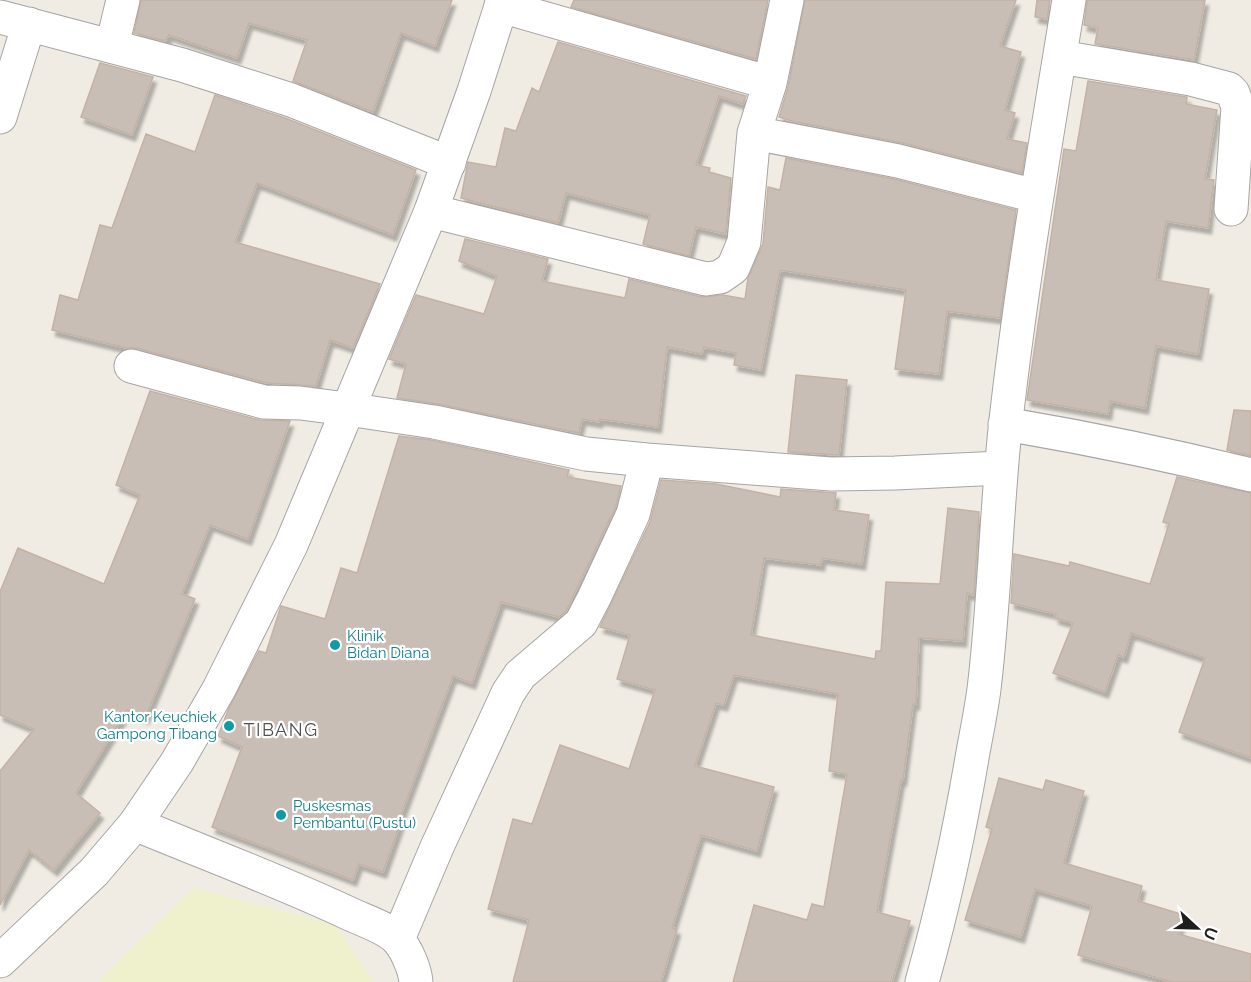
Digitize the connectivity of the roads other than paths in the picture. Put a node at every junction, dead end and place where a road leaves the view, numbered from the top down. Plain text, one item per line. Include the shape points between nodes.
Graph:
1 (123, 0) edge
2 (787, 0) edge
3 (1069, 0) edge
4 (502, 3) edge
5 (15, 21) edge
6 (112, 46) junction
7 (1060, 57) junction
8 (770, 83) junction
9 (0, 117) edge
10 (754, 133) junction
11 (1244, 145) edge
12 (449, 163) junction
13 (1036, 196) junction
14 (1231, 209) dead end
15 (431, 211) junction
16 (131, 366) dead end
17 (347, 409) junction
18 (1005, 424) junction
19 (647, 460) junction
20 (1002, 468) junction
21 (1251, 475) edge
22 (135, 824) junction
23 (398, 939) junction
24 (0, 962) edge
25 (416, 982) edge
26 (922, 982) edge

1 - 6 street
2 - 8 street
3 - 7 street
4 - 8 street
4 - 12 street
5 - 6 street
5 - 9 street
6 - 12 street via 291,100
7 - 11 street via 1224,86 1233,93 1238,107
7 - 13 street
8 - 10 street
10 - 13 street via 898,161
10 - 15 street via 744,243 733,268 720,277 706,279
11 - 14 street
12 - 15 street
13 - 18 street
15 - 17 street
16 - 17 street via 264,402
17 - 19 street via 586,454
17 - 22 street via 291,545 219,689
18 - 20 street
18 - 21 street
19 - 20 street via 831,474
19 - 23 street via 633,514 594,598 581,623 520,675 508,693
20 - 26 street via 984,691 960,832
22 - 23 street via 332,905
22 - 24 street via 94,872
23 - 25 street

